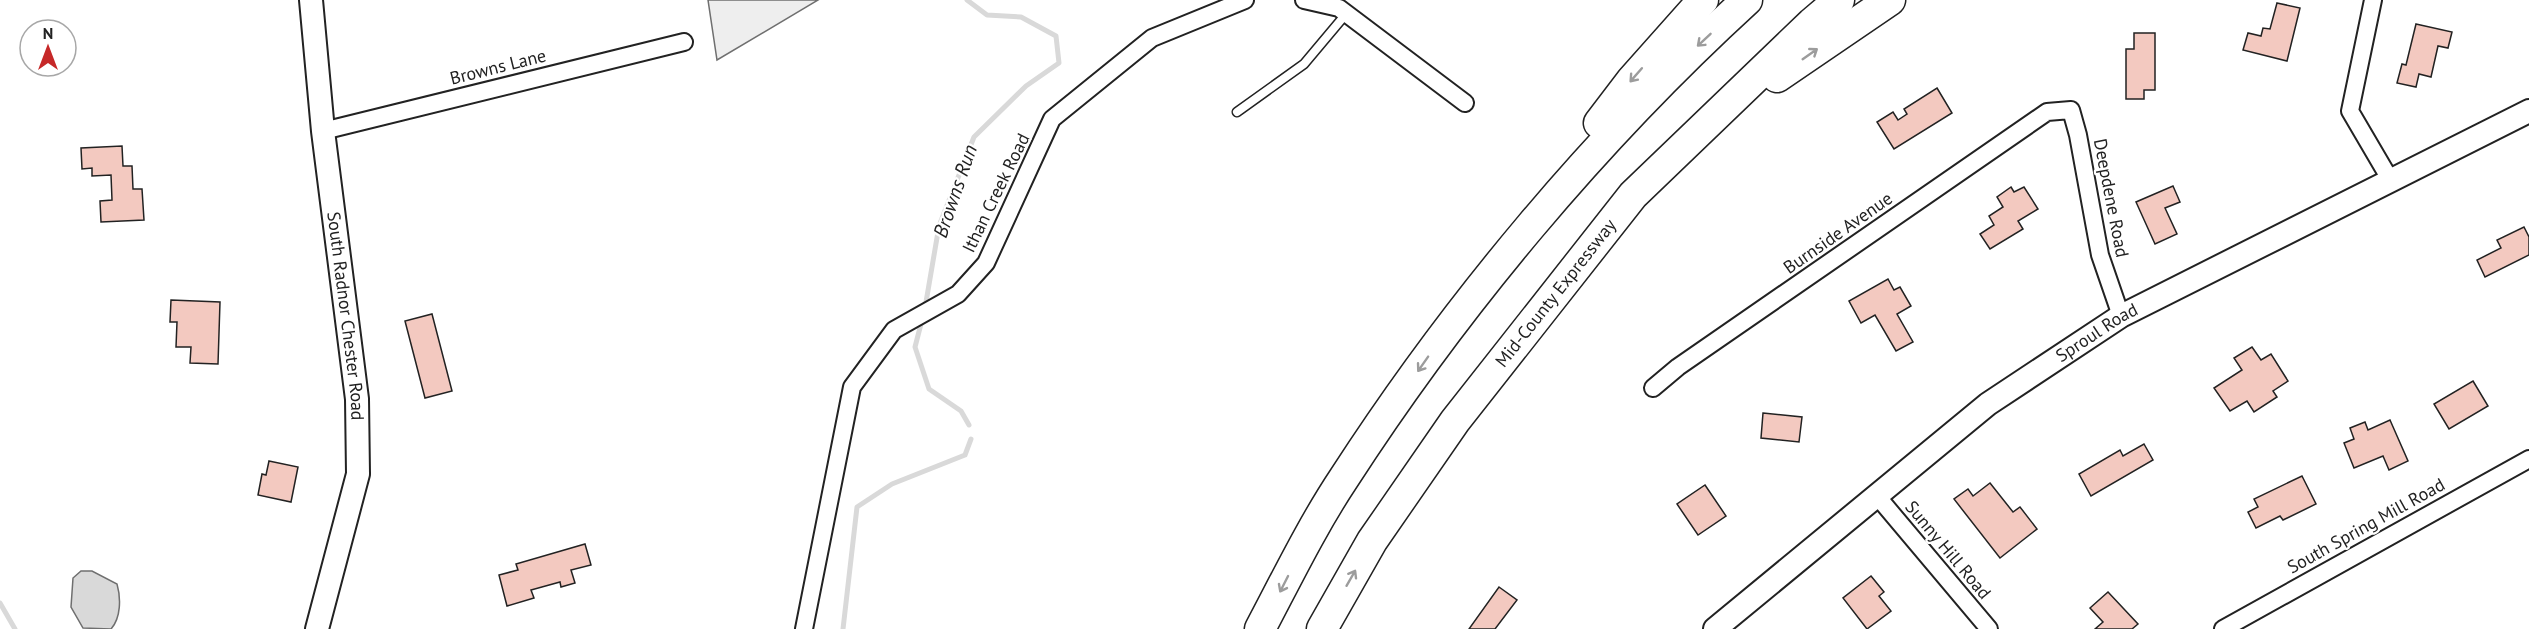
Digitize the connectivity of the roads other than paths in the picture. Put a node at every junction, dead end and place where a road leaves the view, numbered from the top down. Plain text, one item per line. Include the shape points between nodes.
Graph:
1 (310, 0) edge
2 (1245, 0) edge
3 (1304, 0) edge
4 (1703, 0) edge
5 (1747, 0) edge
6 (1839, 0) edge
7 (1890, 0) edge
8 (2373, 0) edge
9 (1219, 5) edge
10 (1346, 14) junction
11 (684, 42) dead end
12 (1466, 103) dead end
13 (2529, 111) edge
14 (1237, 112) dead end
15 (2047, 112) joint
16 (323, 131) junction
17 (2391, 181) junction
18 (1633, 195) junction
19 (1457, 316) junction
20 (2121, 316) junction
21 (1653, 388) dead end
22 (2529, 459) edge
23 (1877, 496) junction
24 (317, 629) edge
25 (804, 629) edge
26 (1260, 629) edge
27 (1322, 629) edge
28 (1715, 629) edge
29 (1989, 629) edge
30 (2223, 629) edge

1 - 16 main road, South Radnor Chester Road
2 - 9 street, Ithan Creek Road
3 - 10 street via 1339,8
4 -> 19 highway via 1631,81
5 -> 19 highway via 1628,115
6 - 18 highway, Mid-County Expressway
18 -> 7 highway via 1781,74
8 - 17 street via 2350,111
9 - 25 street, Ithan Creek Road via 1152,38 1052,119 986,263 958,294 894,330 852,387
10 - 12 street
10 - 14 lane via 1304,64
11 - 16 street, Browns Lane
13 - 17 main road, Sproul Road
15 - 20 street, Deepdene Road via 2071,110 2100,255
15 - 21 street, Burnside Avenue
16 - 24 main road, South Radnor Chester Road via 357,399 358,474
17 - 20 main road, Sproul Road
27 -> 18 highway, Mid-County Expressway via 1372,541 1455,421
19 -> 26 highway via 1344,478
20 - 23 main road, Sproul Road via 1988,404
22 - 30 street, South Spring Mill Road
23 - 28 main road, Sproul Road
23 - 29 street, Sunny Hill Road

